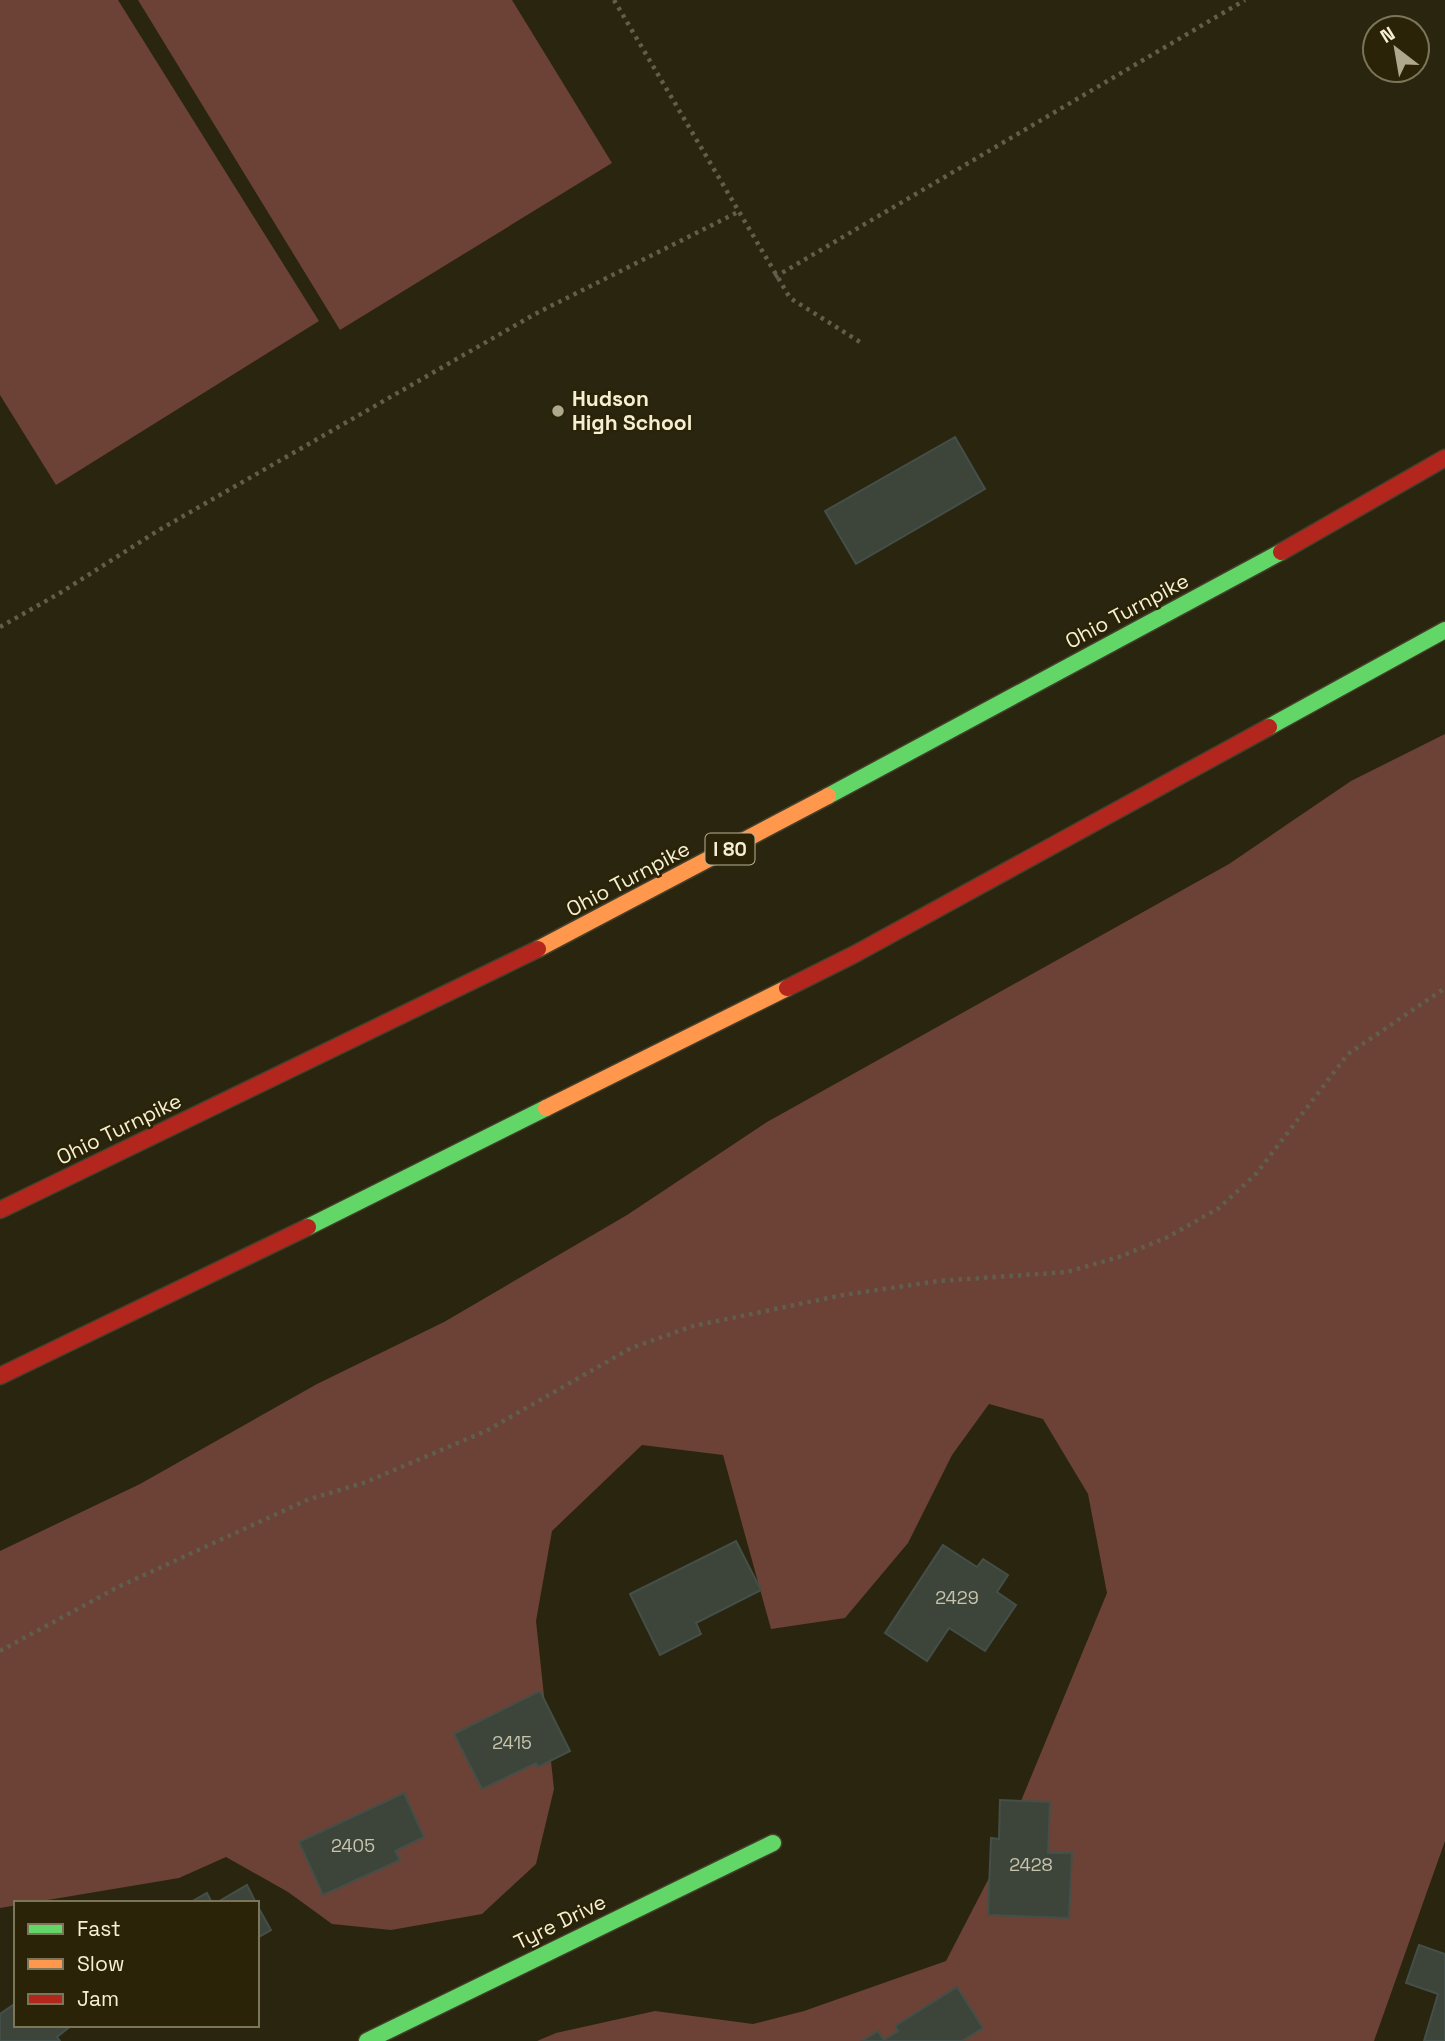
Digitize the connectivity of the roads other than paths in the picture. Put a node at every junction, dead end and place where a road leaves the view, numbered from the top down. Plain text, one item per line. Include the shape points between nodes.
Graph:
1 (1445, 458) edge
2 (1445, 630) edge
3 (0, 1210) edge
4 (0, 1376) edge
5 (773, 1843) dead end
6 (368, 2041) edge

1 - 3 main road, Ohio Turnpike / I 80 via 1323,530 603,917
2 - 4 main road via 855,954 206,1279
5 - 6 main road, Tyre Drive

